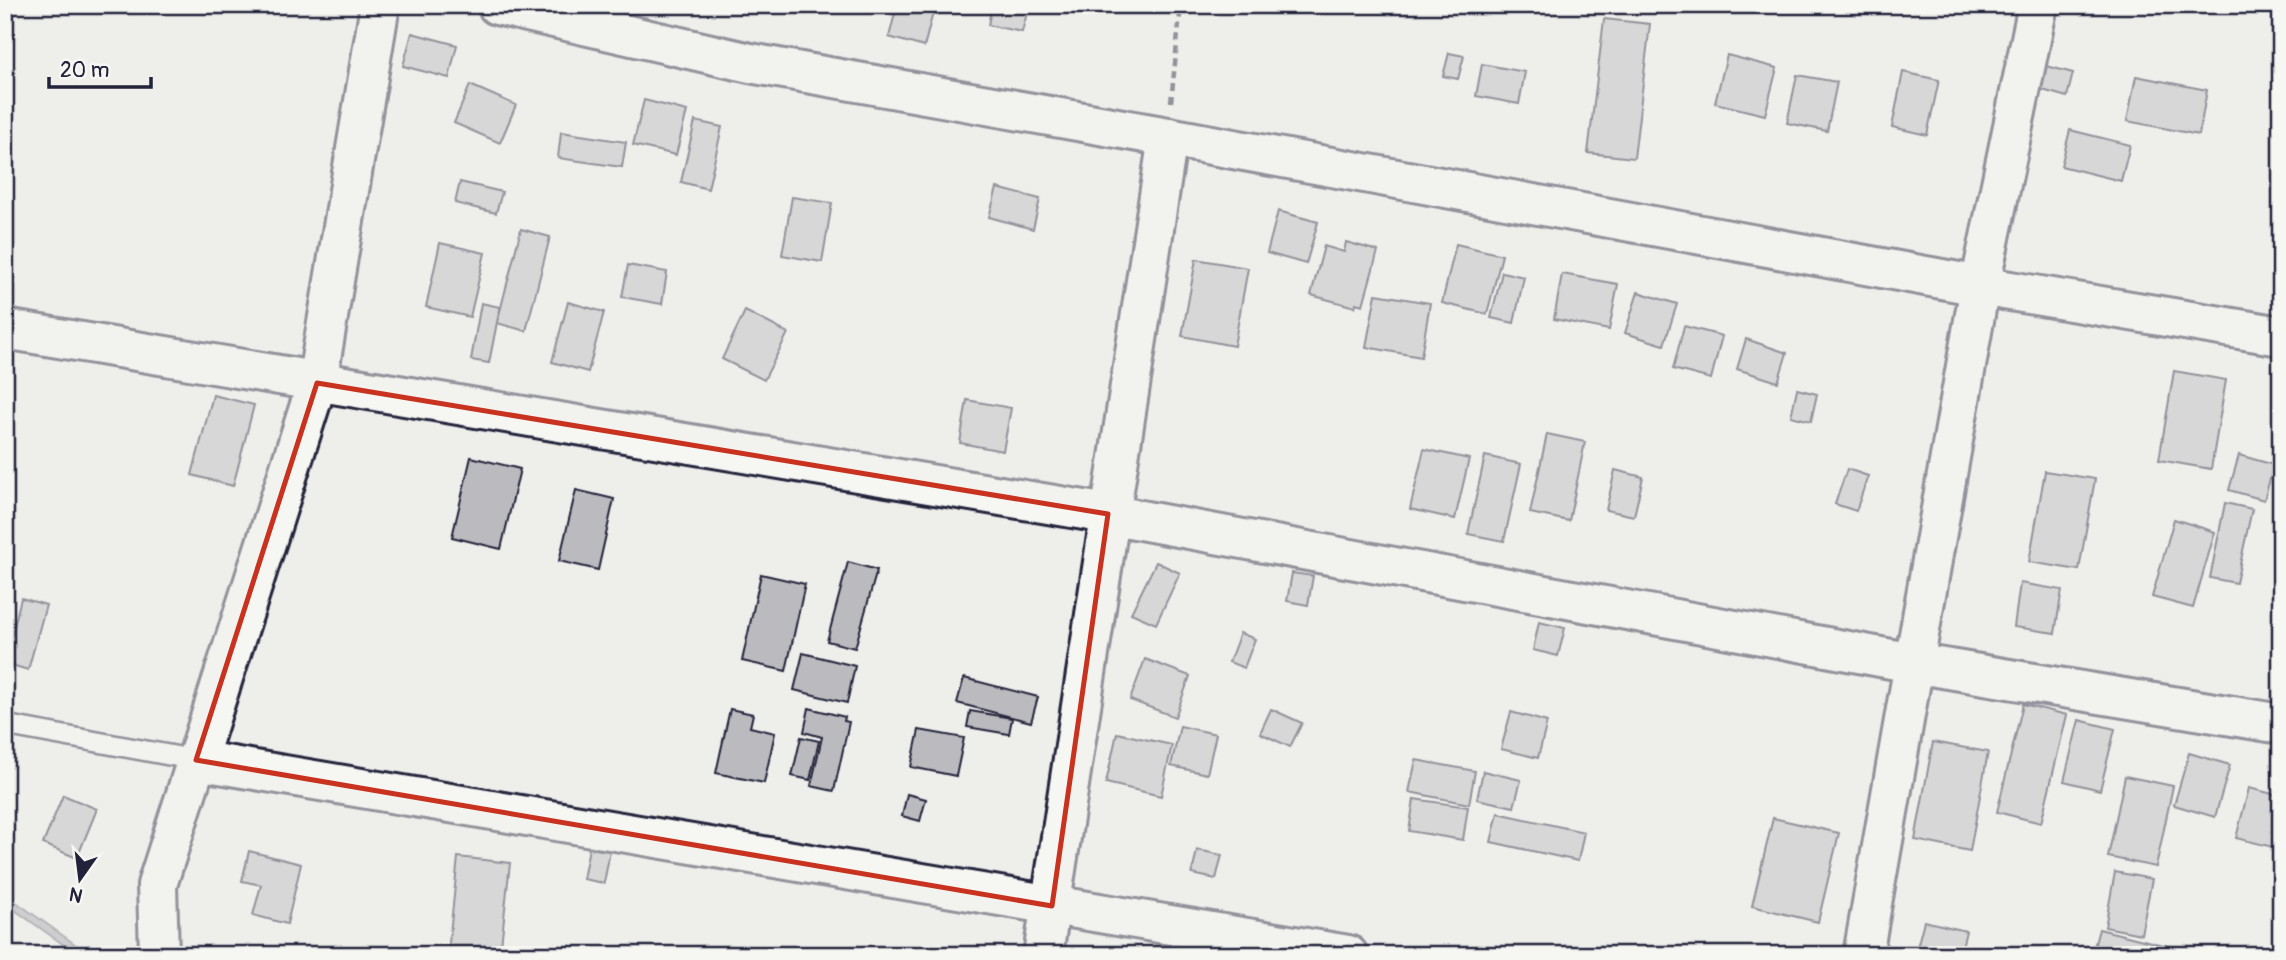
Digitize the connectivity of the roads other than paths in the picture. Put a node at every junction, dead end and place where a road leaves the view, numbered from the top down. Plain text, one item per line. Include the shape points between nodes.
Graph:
1 (380, 5) edge
2 (497, 5) edge
3 (2038, 5) edge
4 (1168, 137) junction
5 (1980, 286) junction
6 (5, 329) edge
7 (2281, 336) edge
8 (317, 383) junction
9 (1108, 514) junction
10 (1913, 663) junction
11 (2281, 724) edge
12 (5, 726) edge
13 (196, 760) junction
14 (1052, 906) junction
15 (159, 955) edge
16 (1043, 955) edge
17 (1348, 955) edge
18 (1863, 955) edge

1 - 8 street
2 - 4 street via 750,63
3 - 5 street
4 - 5 street
4 - 9 street
5 - 7 street
5 - 10 street
6 - 8 street
8 - 9 street
8 - 13 street
9 - 10 street
9 - 14 street
10 - 11 street
10 - 18 street
12 - 13 lane
13 - 14 street
13 - 15 street via 157,885
14 - 16 street
14 - 17 street

